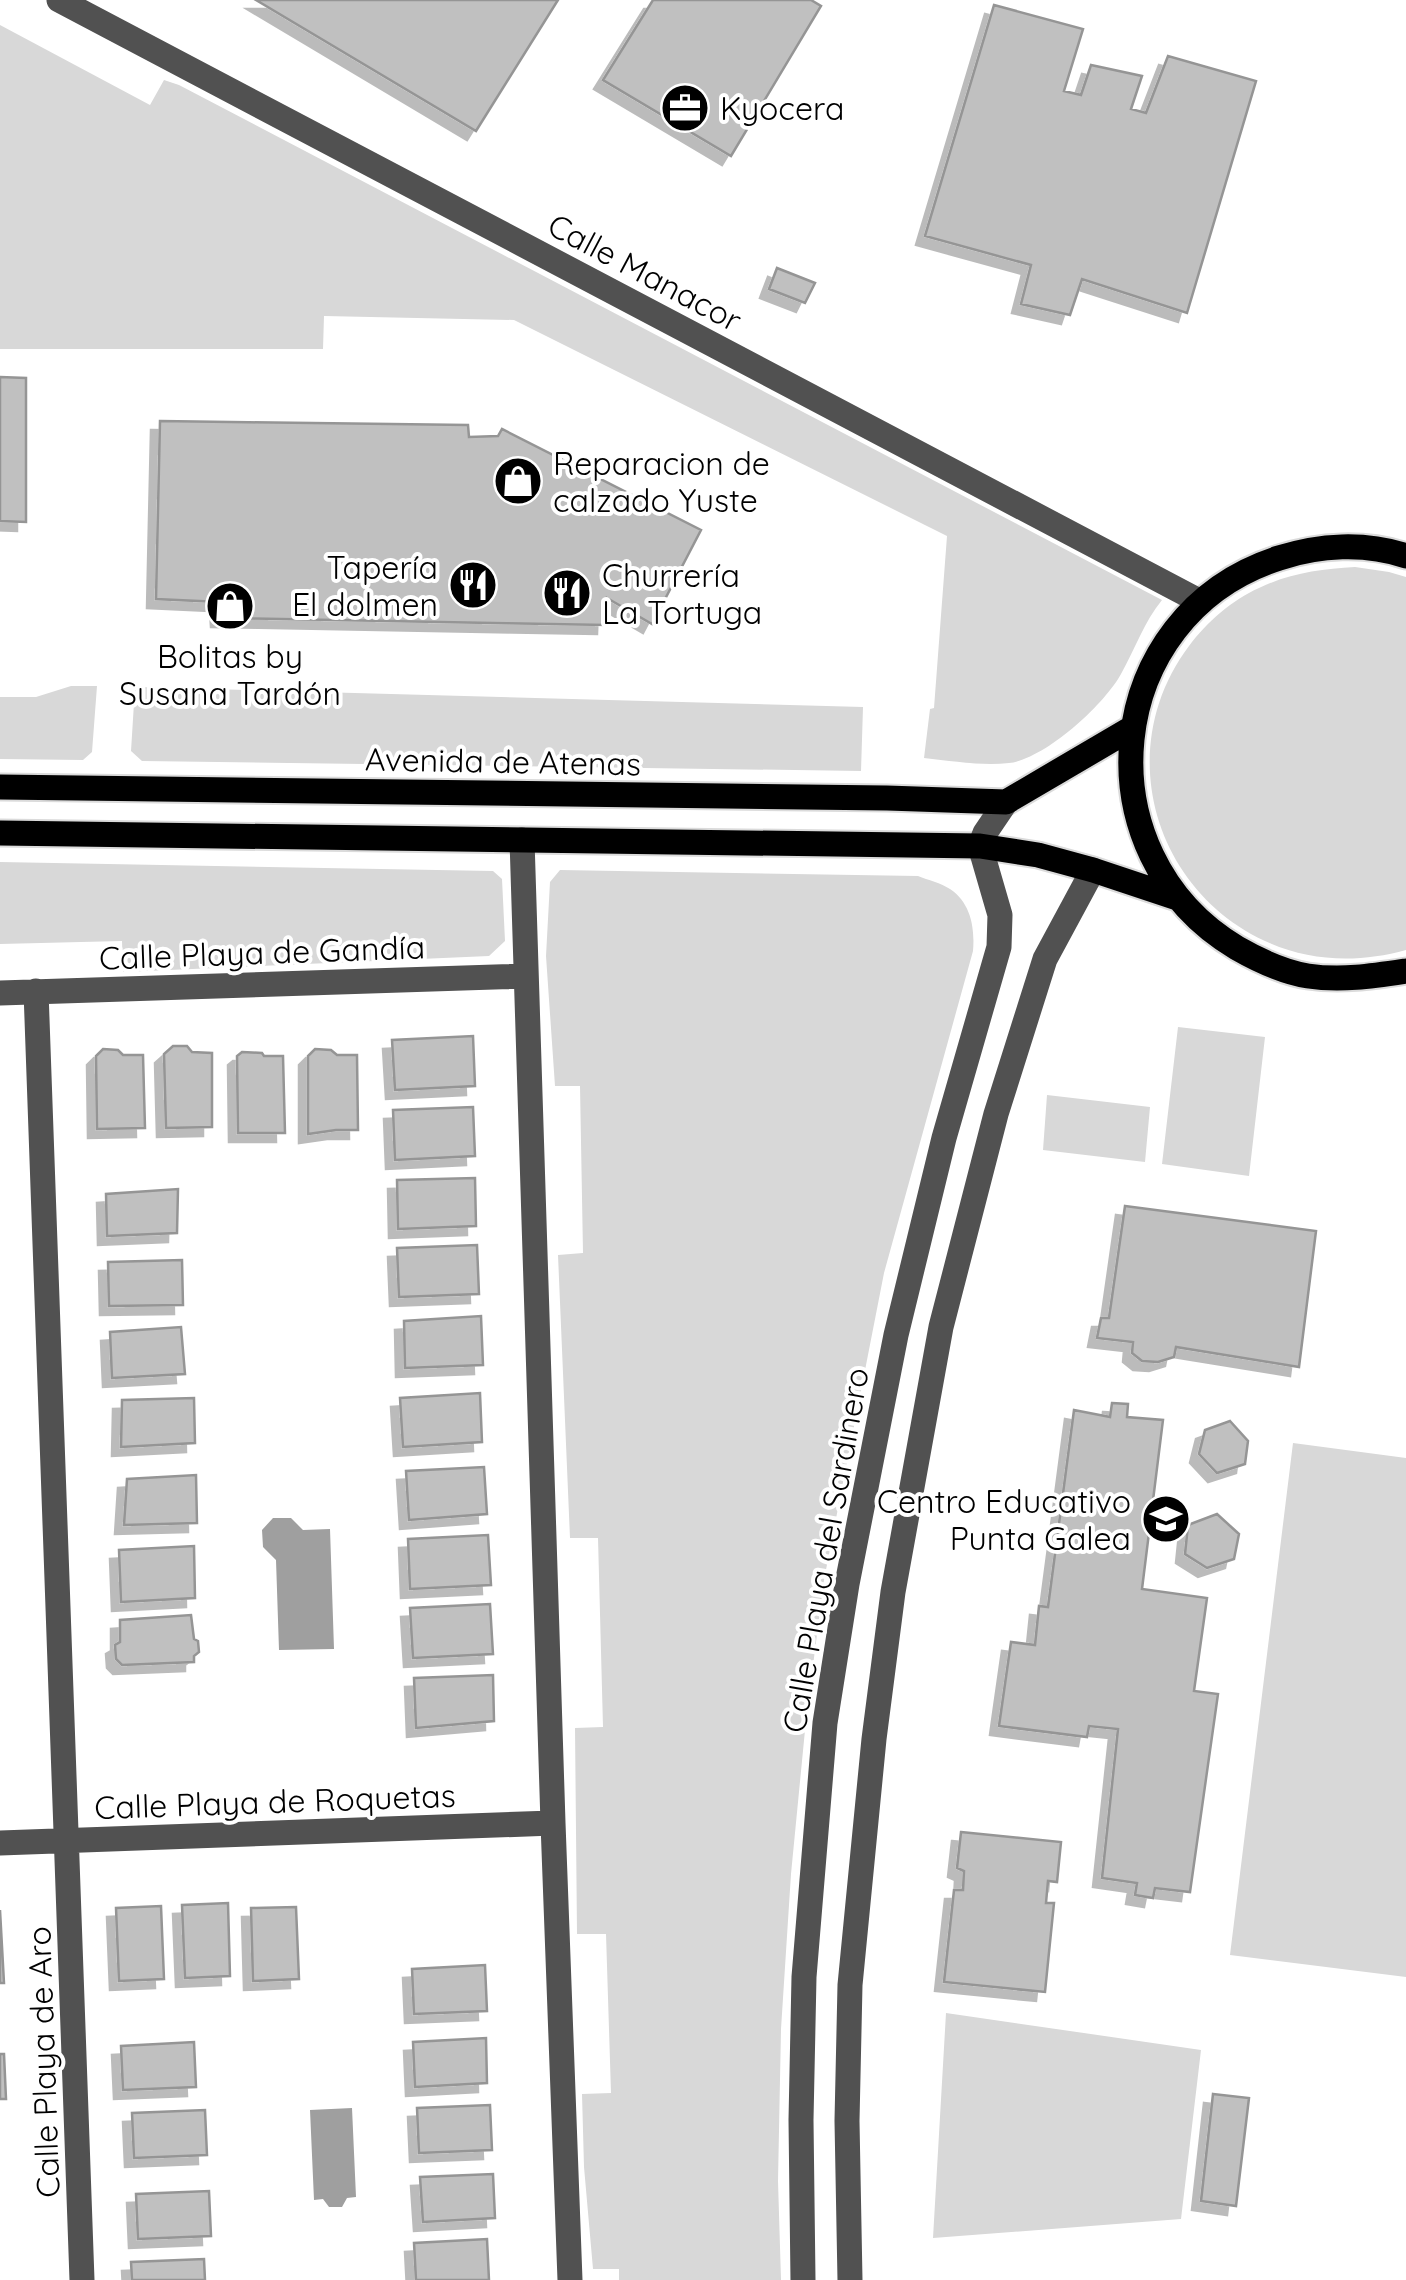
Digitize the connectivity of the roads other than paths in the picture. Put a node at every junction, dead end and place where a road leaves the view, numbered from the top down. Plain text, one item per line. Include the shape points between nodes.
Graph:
1 (59, 0) edge
2 (1406, 556) edge
3 (1200, 602) junction
4 (1132, 728) junction
5 (0, 787) edge
6 (1006, 802) junction
7 (0, 833) edge
8 (522, 840) junction
9 (980, 846) junction
10 (1094, 870) junction
11 (1177, 898) junction
12 (1406, 971) edge
13 (526, 976) junction
14 (36, 992) junction
15 (0, 993) edge
16 (553, 1824) junction
17 (68, 1842) junction
18 (0, 1843) edge
19 (82, 2280) edge
20 (570, 2280) edge
21 (803, 2280) edge
22 (850, 2280) edge

1 - 3 street, Calle Manacor
2 - 3 main road via 1347,546 1302,551 1258,565
3 - 4 main road via 1149,672
4 - 6 main road
4 - 11 main road via 1132,800 1142,836
5 - 6 main road, Avenida de Atenas
6 - 9 street
7 - 8 main road
8 - 9 main road
8 - 13 street
9 - 10 main road
9 - 21 street, Calle Playa del Sardinero via 1000,915 999,947 896,1335 825,1723 804,1977
10 - 11 main road
10 - 22 street via 1045,959 996,1114 942,1328 894,1592 850,1985
11 - 12 main road via 1214,934 1258,960 1306,976 1357,979
13 - 14 street, Calle Playa de Gandía
13 - 16 street
14 - 15 street, Calle Playa de Gandía
14 - 17 street, Calle Playa de Aro
16 - 17 street, Calle Playa de Roquetas
16 - 20 street
17 - 18 street, Calle Playa de Roquetas
17 - 19 street, Calle Playa de Aro

